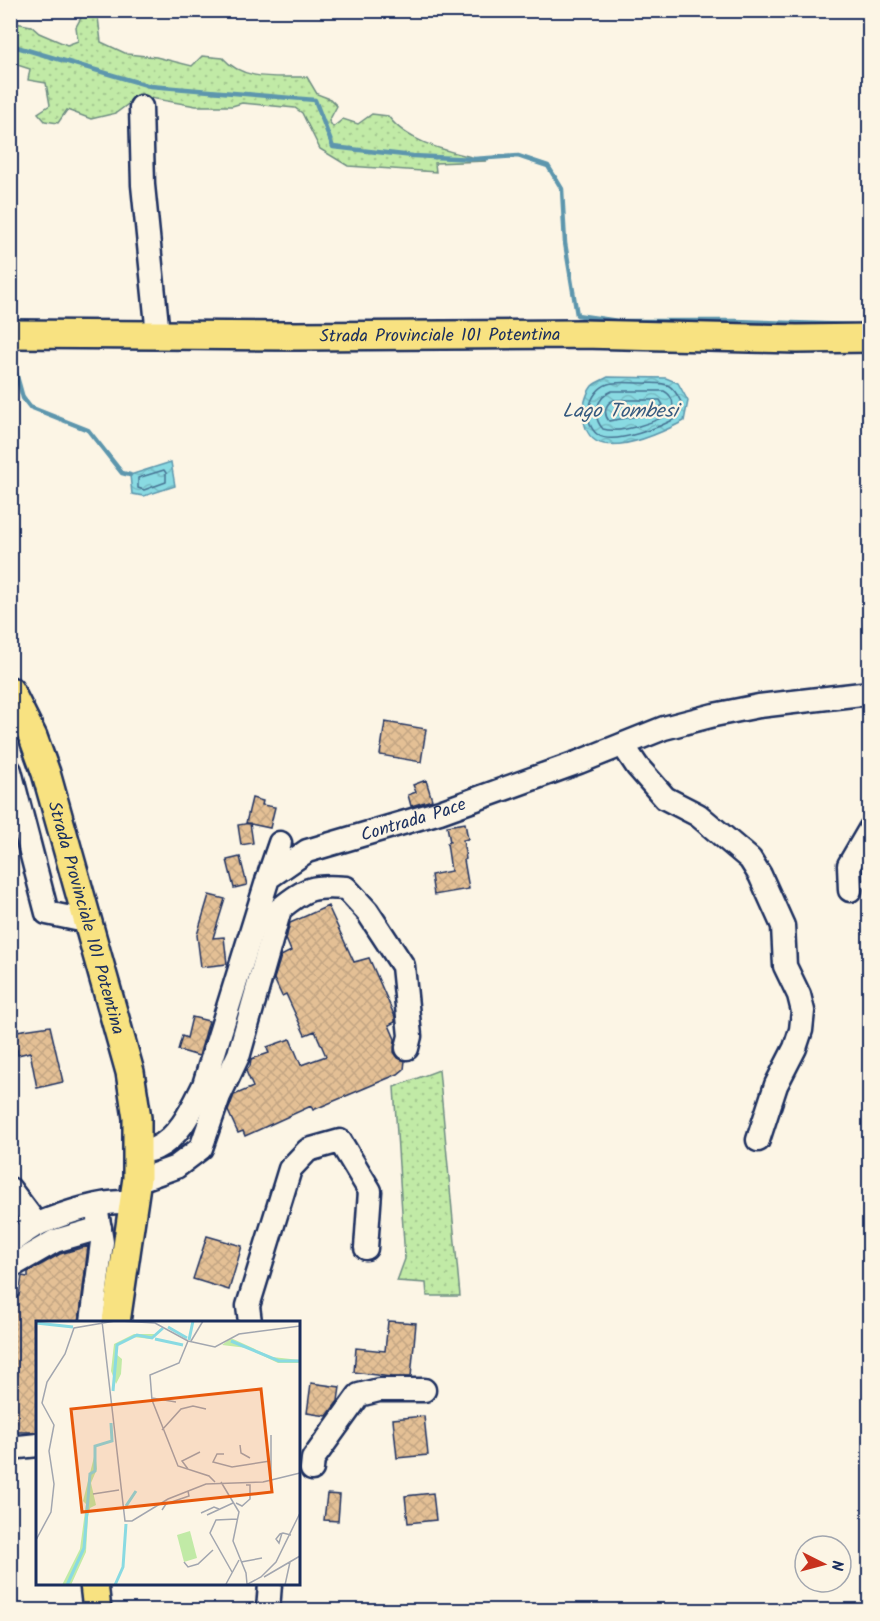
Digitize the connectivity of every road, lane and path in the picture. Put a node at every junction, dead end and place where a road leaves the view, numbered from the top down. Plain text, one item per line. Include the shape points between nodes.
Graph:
1 (141, 107) dead end
2 (10, 334) edge
3 (158, 334) junction
4 (870, 338) edge
5 (10, 691) edge
6 (870, 693) edge
7 (624, 745) junction
8 (10, 771) edge
9 (870, 829) edge
10 (280, 843) dead end
11 (268, 878) junction
12 (850, 890) dead end
13 (86, 917) junction
14 (407, 1048) dead end
15 (759, 1140) dead end
16 (138, 1151) junction
17 (10, 1189) edge
18 (135, 1190) junction
19 (96, 1206) junction
20 (37, 1225) junction
21 (100, 1228) junction
22 (10, 1242) edge
23 (366, 1248) dead end
24 (10, 1267) edge
25 (92, 1321) edge
26 (116, 1321) edge
27 (250, 1321) edge
28 (424, 1390) dead end
29 (36, 1445) edge
30 (10, 1446) edge
31 (312, 1469) dead end
32 (94, 1585) edge
33 (270, 1585) edge
34 (97, 1611) edge
35 (268, 1611) edge

1 - 3 street via 143,185
2 - 3 main road, Strada Provinciale 101 Potentina
3 - 4 main road, Strada Provinciale 101 Potentina
5 - 13 main road, Strada Provinciale 101 Potentina via 46,773
6 - 7 street, Contrada Pace via 811,698 714,715 664,728
7 - 11 street, Contrada Pace via 440,812 307,850
7 - 15 street via 665,798 698,815 750,859 783,926 786,966 803,1011 801,1030 776,1085
8 - 13 street via 47,914
9 - 12 street via 849,865
10 - 11 street
11 - 16 street via 204,1085 170,1139 154,1150
13 - 16 main road, Strada Provinciale 101 Potentina via 130,1072
14 - 18 street via 410,1036 403,966 367,911 346,888 320,886 297,894 280,909 239,1054 201,1148 176,1167 148,1177
16 - 18 main road, Strada Provinciale 101 Potentina
17 - 20 street
18 - 19 street via 126,1201
18 - 26 main road, Strada Provinciale 101 Potentina
19 - 20 street
19 - 21 street
20 - 22 street
21 - 24 street via 55,1241
21 - 25 street via 102,1242
23 - 27 street via 370,1191 340,1141 308,1150 290,1169 248,1306
28 - 31 street via 379,1390 359,1395 314,1459
29 - 30 street
32 - 34 main road
33 - 35 street

